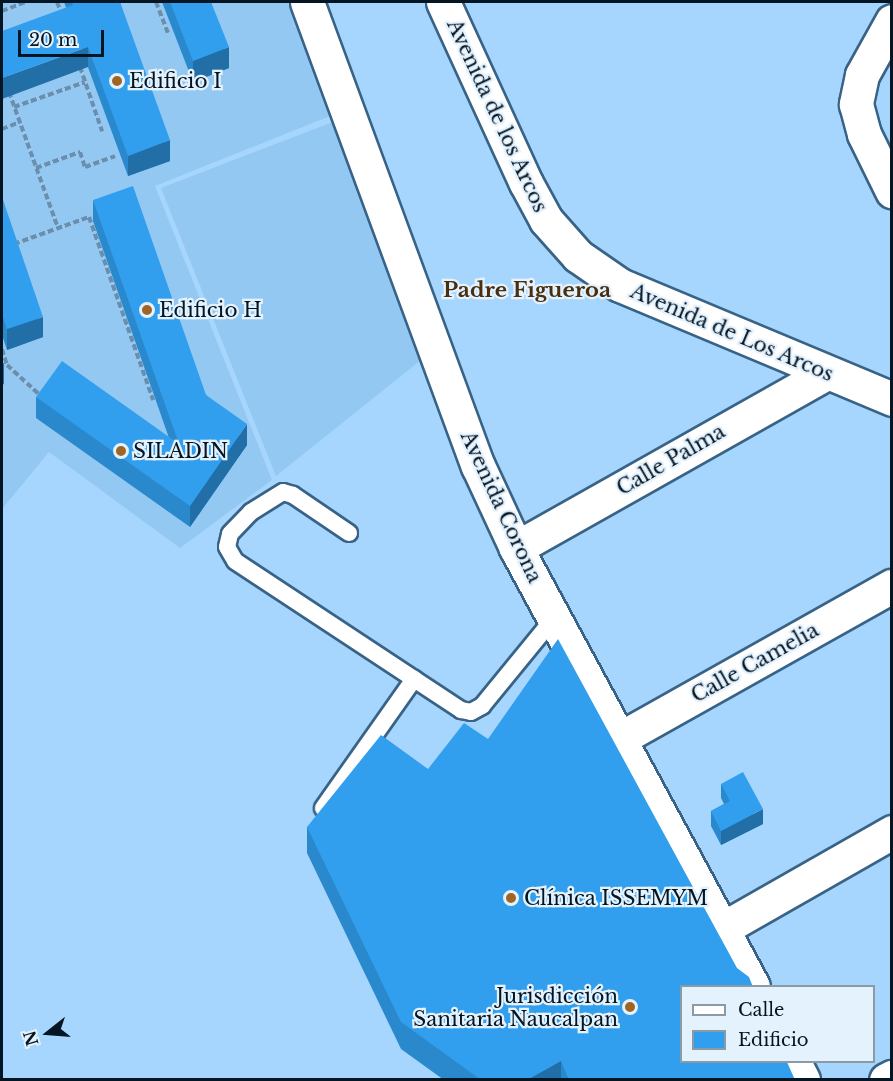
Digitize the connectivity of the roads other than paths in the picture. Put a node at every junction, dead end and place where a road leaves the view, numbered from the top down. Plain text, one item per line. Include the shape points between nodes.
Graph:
1 (307, 2) edge
2 (443, 2) edge
3 (891, 21) edge
4 (891, 191) edge
5 (578, 256) joint
6 (826, 373) junction
7 (891, 399) edge
8 (349, 533) dead end
9 (516, 548) junction
10 (891, 586) edge
11 (554, 618) junction
12 (414, 679) junction
13 (620, 739) junction
14 (311, 827) edge
15 (891, 832) edge
16 (722, 928) junction
17 (752, 985) edge
18 (794, 1063) edge
19 (891, 1077) edge
20 (803, 1080) edge
21 (886, 1080) edge

1 - 9 main road, Avenida Corona via 473,455
2 - 5 main road, Avenida de los Arcos via 526,183 546,220
3 - 4 main road via 862,75 856,104 864,134
5 - 6 main road, Avenida de Los Arcos via 620,285
6 - 7 main road, Avenida de Los Arcos
6 - 9 main road, Calle Palma
8 - 12 lane via 283,492 251,512 230,534 227,547 236,561
9 - 11 main road, Avenida Corona
10 - 13 main road, Calle Camelia
11 - 12 lane via 482,706 471,712 461,710
11 - 13 main road, Avenida Corona
12 - 14 lane
13 - 16 main road, Avenida Corona
15 - 16 main road
16 - 17 main road, Avenida Corona
18 - 20 main road
19 - 21 main road

